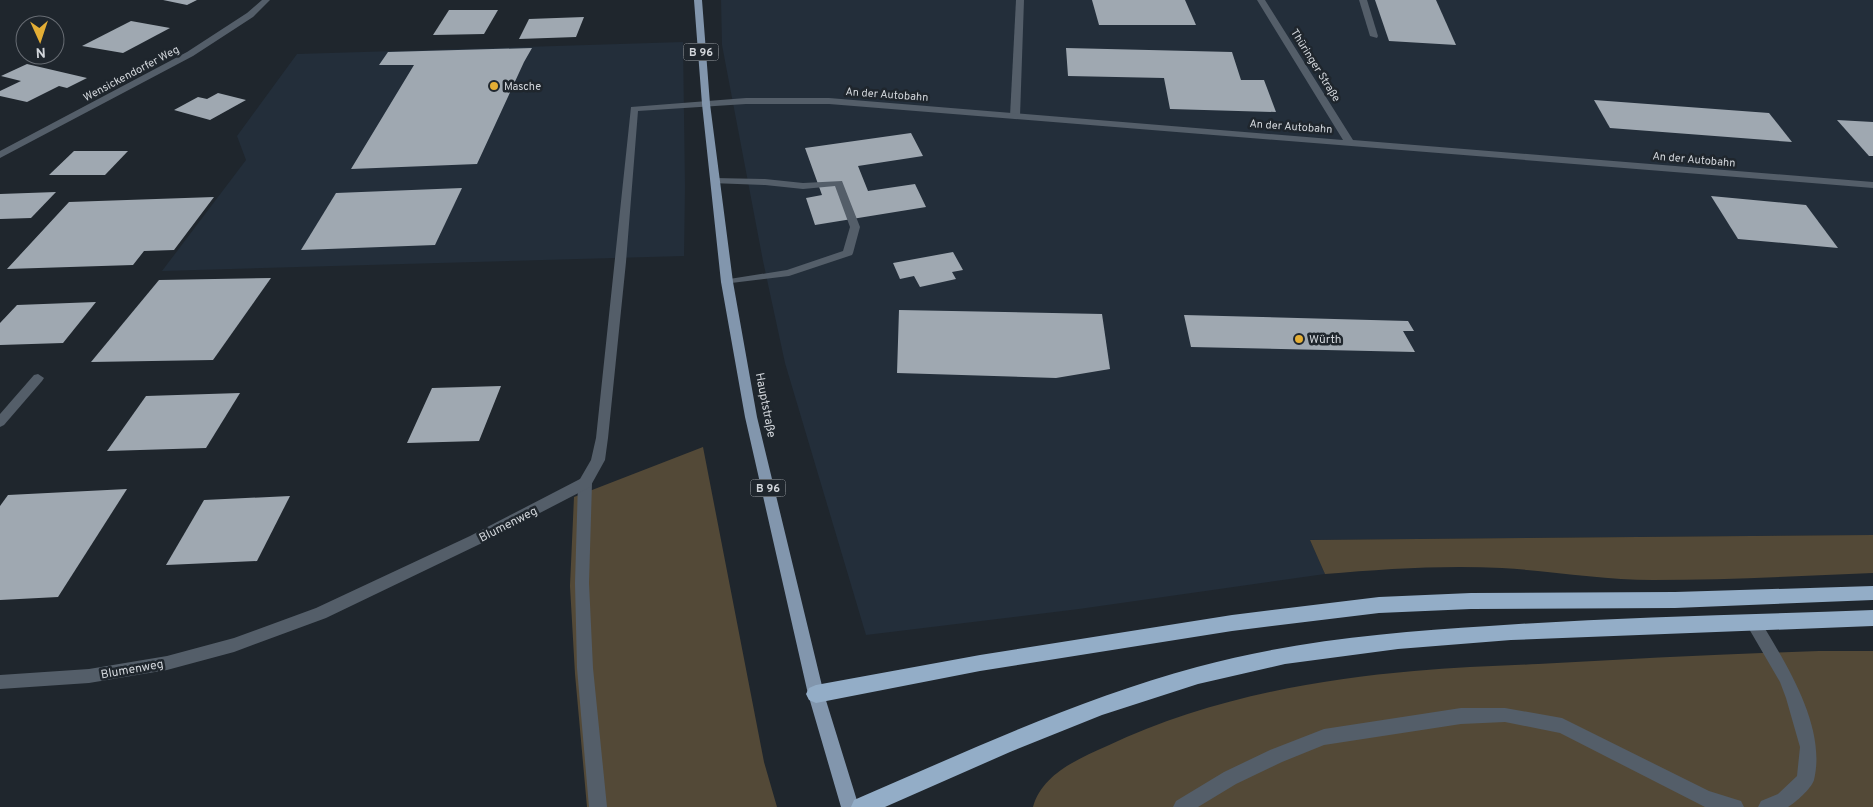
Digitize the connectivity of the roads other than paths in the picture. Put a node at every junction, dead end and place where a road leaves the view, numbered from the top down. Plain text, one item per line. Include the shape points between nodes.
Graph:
1 (266, 0) edge
2 (698, 0) edge
3 (1020, 0) edge
4 (1261, 0) edge
5 (1363, 0) edge
6 (1374, 36) dead end
7 (706, 104) junction
8 (1015, 116) junction
9 (1349, 142) junction
10 (0, 155) edge
11 (714, 181) junction
12 (1873, 185) edge
13 (727, 282) junction
14 (38, 378) dead end
15 (0, 422) edge
16 (584, 483) junction
17 (1873, 593) edge
18 (1873, 618) edge
19 (1752, 622) junction
20 (0, 682) edge
21 (816, 694) junction
22 (598, 807) edge
23 (850, 807) edge
24 (861, 807) edge
25 (1182, 807) edge
26 (1735, 807) edge
27 (1767, 807) edge

1 - 10 street, Wensickendorfer Weg via 250,15 190,54
2 - 7 main road, Hauptstraße / B 96
3 - 8 street
4 - 9 street, Thüringer Straße
5 - 6 street
7 - 8 street, An der Autobahn via 829,101
7 - 11 main road, Hauptstraße / B 96
7 - 16 street via 634,109 602,438 598,460
8 - 9 street, An der Autobahn
9 - 12 street, An der Autobahn
11 - 13 main road, Hauptstraße / B 96
11 - 13 street via 804,186 839,184 855,227 848,254 790,273
13 - 21 main road, Hauptstraße / B 96 via 751,417
14 - 15 street
16 - 20 street, Blumenweg via 516,520 321,613 234,645 129,670
16 - 22 street via 582,583 585,668
17 - 21 highway via 1379,605 1232,623 980,663
18 - 19 highway
19 - 24 highway via 1435,636 1247,663 1150,689 1079,715
19 - 27 street via 1786,679 1808,747 1805,780 1784,800
21 - 23 main road, Hauptstraße / B 96
25 - 26 street via 1230,778 1324,737 1452,717 1505,715 1562,726 1706,799

